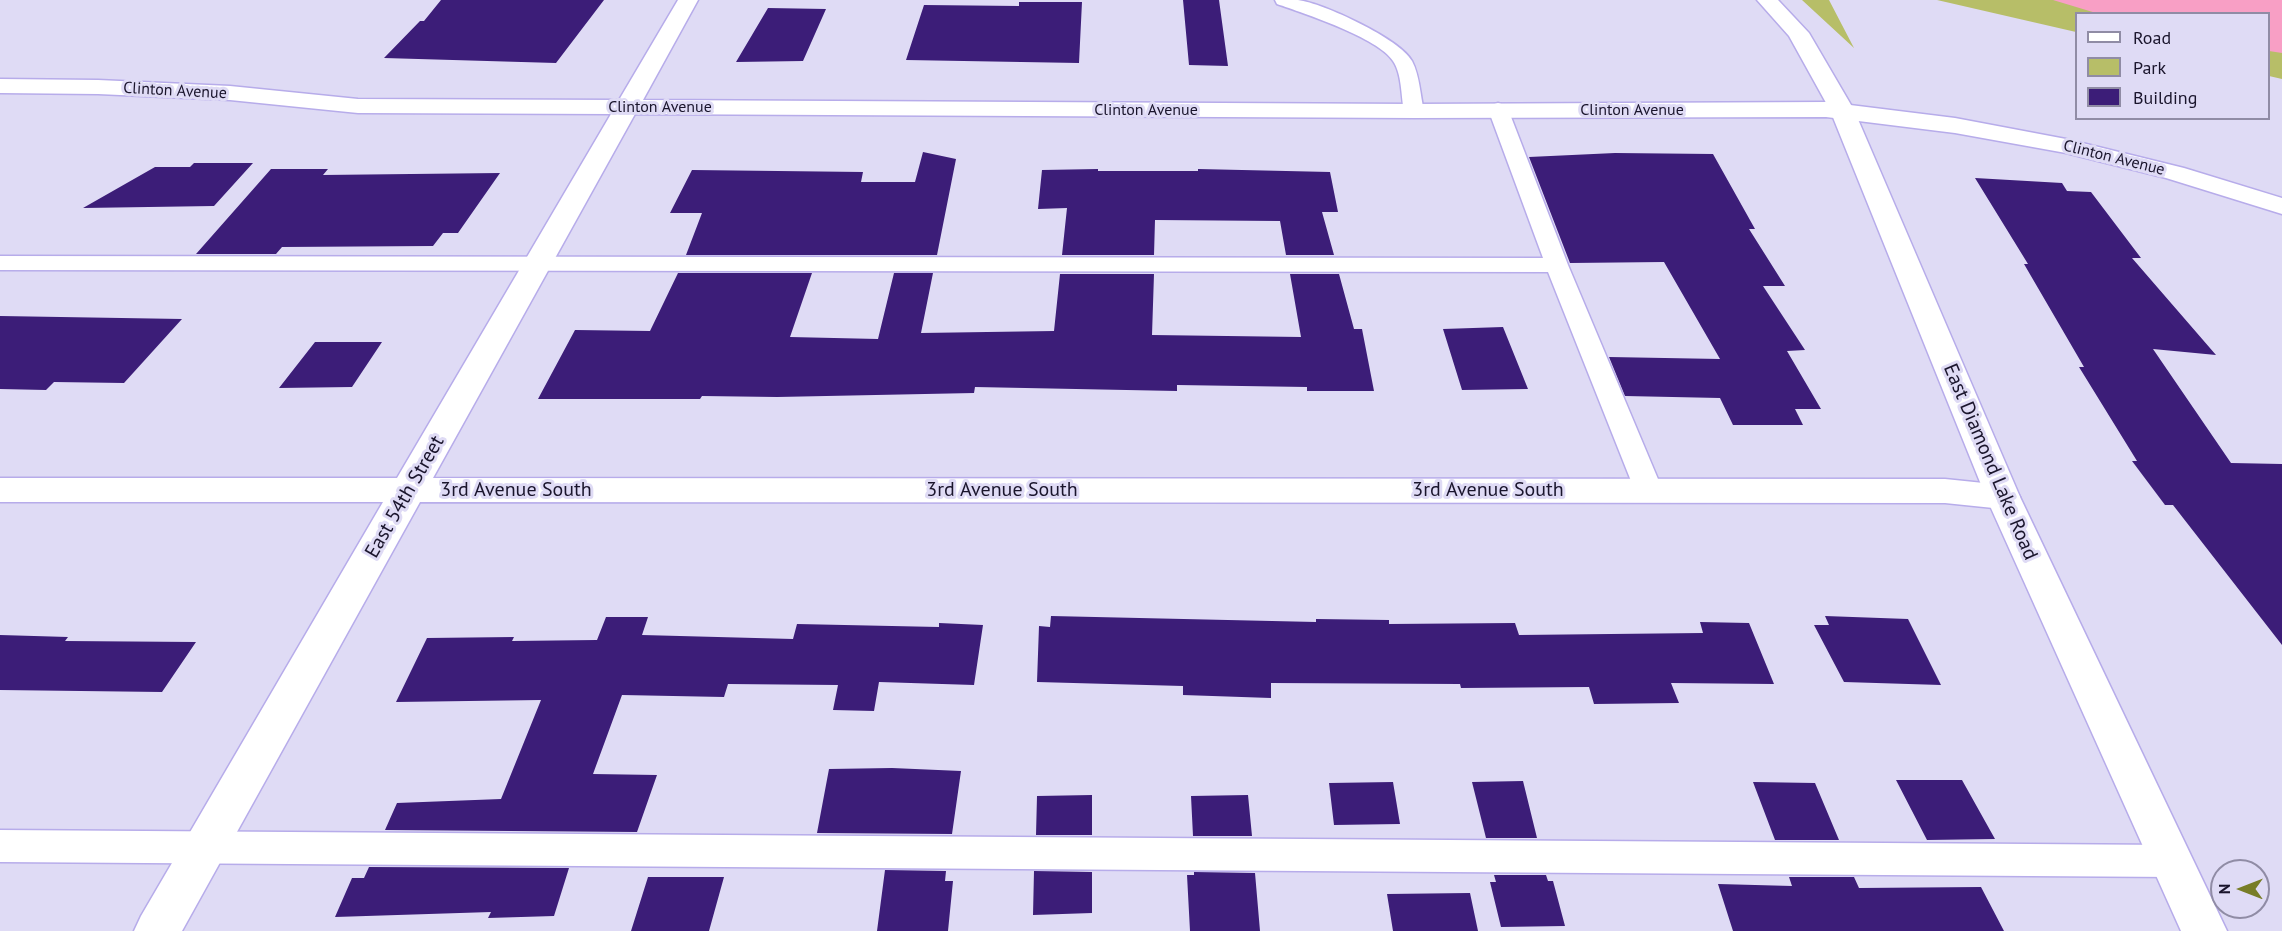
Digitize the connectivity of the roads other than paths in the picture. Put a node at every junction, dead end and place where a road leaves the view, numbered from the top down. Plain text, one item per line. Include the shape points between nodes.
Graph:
1 (688, 0) edge
2 (1283, 0) edge
3 (1767, 0) edge
4 (0, 86) edge
5 (628, 107) junction
6 (1498, 109) junction
7 (1842, 110) junction
8 (1414, 111) junction
9 (2282, 206) edge
10 (0, 263) edge
11 (538, 264) junction
12 (1557, 265) junction
13 (0, 490) edge
14 (409, 490) junction
15 (1649, 490) junction
16 (2003, 497) junction
17 (0, 846) edge
18 (206, 846) junction
19 (2174, 861) junction
20 (158, 931) edge
21 (2204, 931) edge

1 - 5 street, East 54th Street
2 - 8 lane via 1323,13 1387,46 1402,59
3 - 7 street, East Diamond Lake Road via 1798,33
4 - 5 street, Clinton Avenue via 230,93 358,106
5 - 8 street, Clinton Avenue
5 - 11 street, East 54th Street
6 - 7 street, Clinton Avenue
6 - 8 street, Clinton Avenue
6 - 12 lane
7 - 9 street, Clinton Avenue via 2024,136 2124,159
7 - 16 street, East Diamond Lake Road
10 - 11 lane
11 - 12 lane
11 - 14 street, East 54th Street
12 - 15 lane
13 - 14 street, 3rd Avenue South
14 - 15 street, 3rd Avenue South
14 - 18 street, East 54th Street
15 - 16 street, 3rd Avenue South via 1945,491
16 - 19 street, East Diamond Lake Road
17 - 18 lane
18 - 19 lane
18 - 20 street, East 54th Street
19 - 21 street, East Diamond Lake Road

